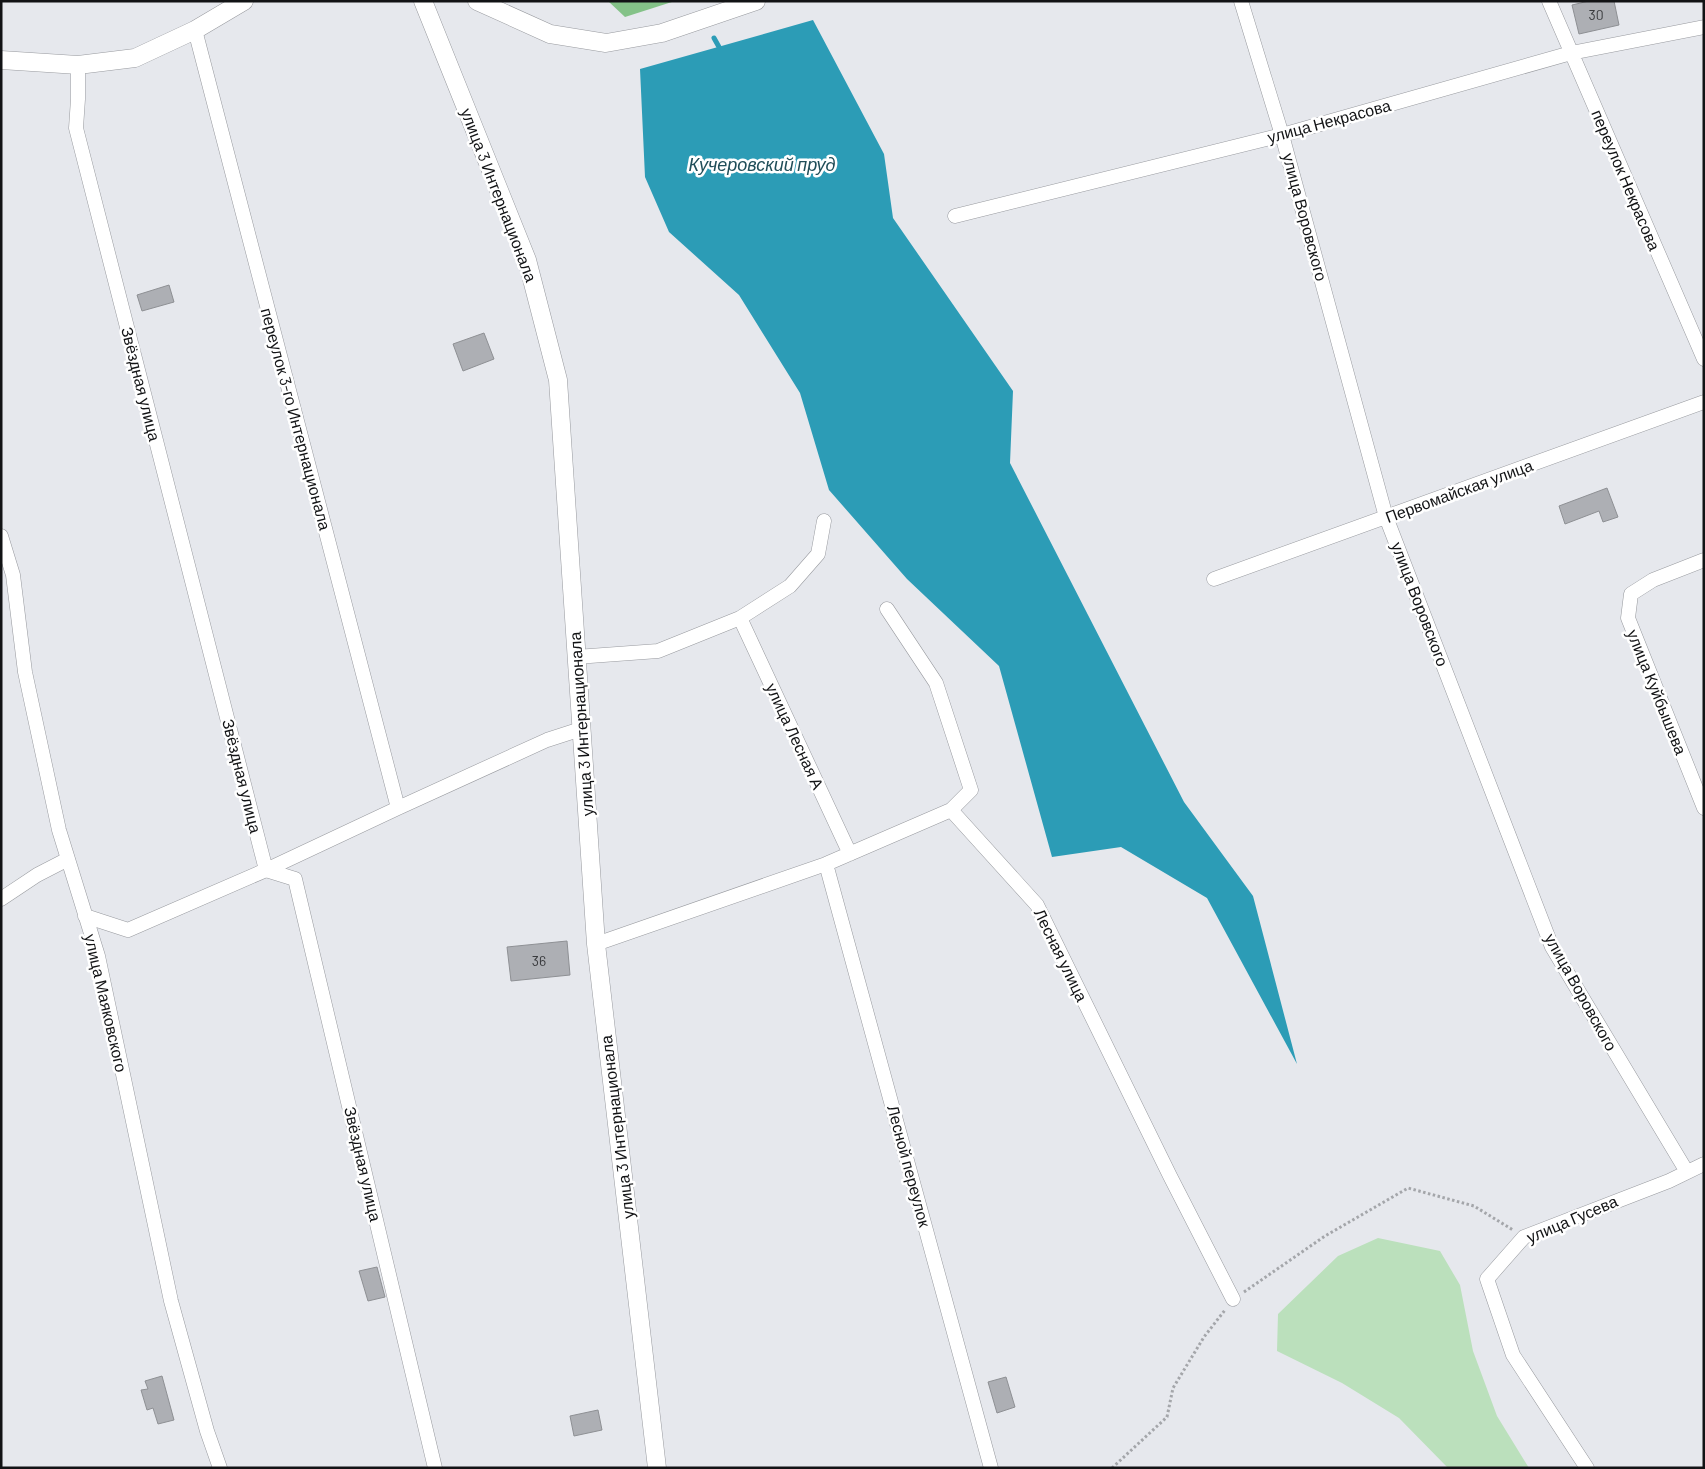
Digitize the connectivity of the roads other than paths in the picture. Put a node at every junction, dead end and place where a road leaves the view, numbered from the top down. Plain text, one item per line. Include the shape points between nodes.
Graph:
1 (244, 1) edge
2 (423, 1) edge
3 (476, 1) edge
4 (756, 1) edge
5 (1241, 1) edge
6 (1549, 1) edge
7 (1704, 26) edge
8 (195, 30) junction
9 (1571, 53) junction
10 (1, 60) edge
11 (78, 65) junction
12 (1282, 135) junction
13 (955, 216) dead end
14 (1704, 358) edge
15 (1704, 402) edge
16 (1386, 517) junction
17 (824, 521) dead end
18 (1, 536) edge
19 (1704, 560) edge
20 (1214, 579) dead end
21 (886, 609) dead end
22 (740, 618) junction
23 (576, 657) junction
24 (581, 729) junction
25 (398, 808) junction
26 (1704, 808) edge
27 (950, 810) junction
28 (850, 854) junction
29 (68, 859) junction
30 (826, 864) junction
31 (266, 870) junction
32 (1, 899) edge
33 (85, 916) junction
34 (596, 944) junction
35 (1704, 1164) edge
36 (1687, 1172) junction
37 (1233, 1299) road end
38 (220, 1468) edge
39 (435, 1468) edge
40 (657, 1468) edge
41 (992, 1468) edge
42 (1587, 1468) edge

1 - 8 street
2 - 23 street, улица 3 Интернационала via 527,260 558,380
3 - 4 street via 550,34 606,43 662,33
5 - 12 street, улица Воровского
6 - 9 street, переулок Некрасова
7 - 9 street, улица Некрасова
8 - 11 street via 135,58
8 - 25 street, переулок 3-го Интернационала
9 - 12 street, улица Некрасова
9 - 14 street, переулок Некрасова
10 - 11 street
11 - 31 street, Звёздная улица via 76,128
12 - 13 street, улица Некрасова
12 - 16 street, улица Воровского
15 - 16 street, Первомайская улица
16 - 20 street, Первомайская улица
16 - 36 street, улица Воровского via 1552,946
17 - 22 street via 818,554 790,586
18 - 29 street, улица Маяковского via 13,575 24,672
19 - 26 street, улица Куйбышева via 1653,580 1631,594 1628,618
21 - 27 street via 936,683 971,790
22 - 23 street via 658,651
22 - 28 street, улица Лесная А
23 - 24 street, улица 3 Интернационала
24 - 25 street via 548,740
24 - 34 street, улица 3 Интернационала
25 - 31 street
27 - 28 street
27 - 37 street, Лесная улица via 1037,905
28 - 30 street
29 - 32 street
29 - 33 street, улица Маяковского
30 - 34 street
30 - 41 street, Лесной переулок
31 - 33 street via 128,930
31 - 39 street, Звёздная улица via 295,879
33 - 38 street, улица Маяковского via 98,956 171,1301
34 - 40 street, улица 3 Интернационала
35 - 36 street, улица Гусева
36 - 42 street, улица Гусева via 1524,1237 1487,1279 1513,1355

